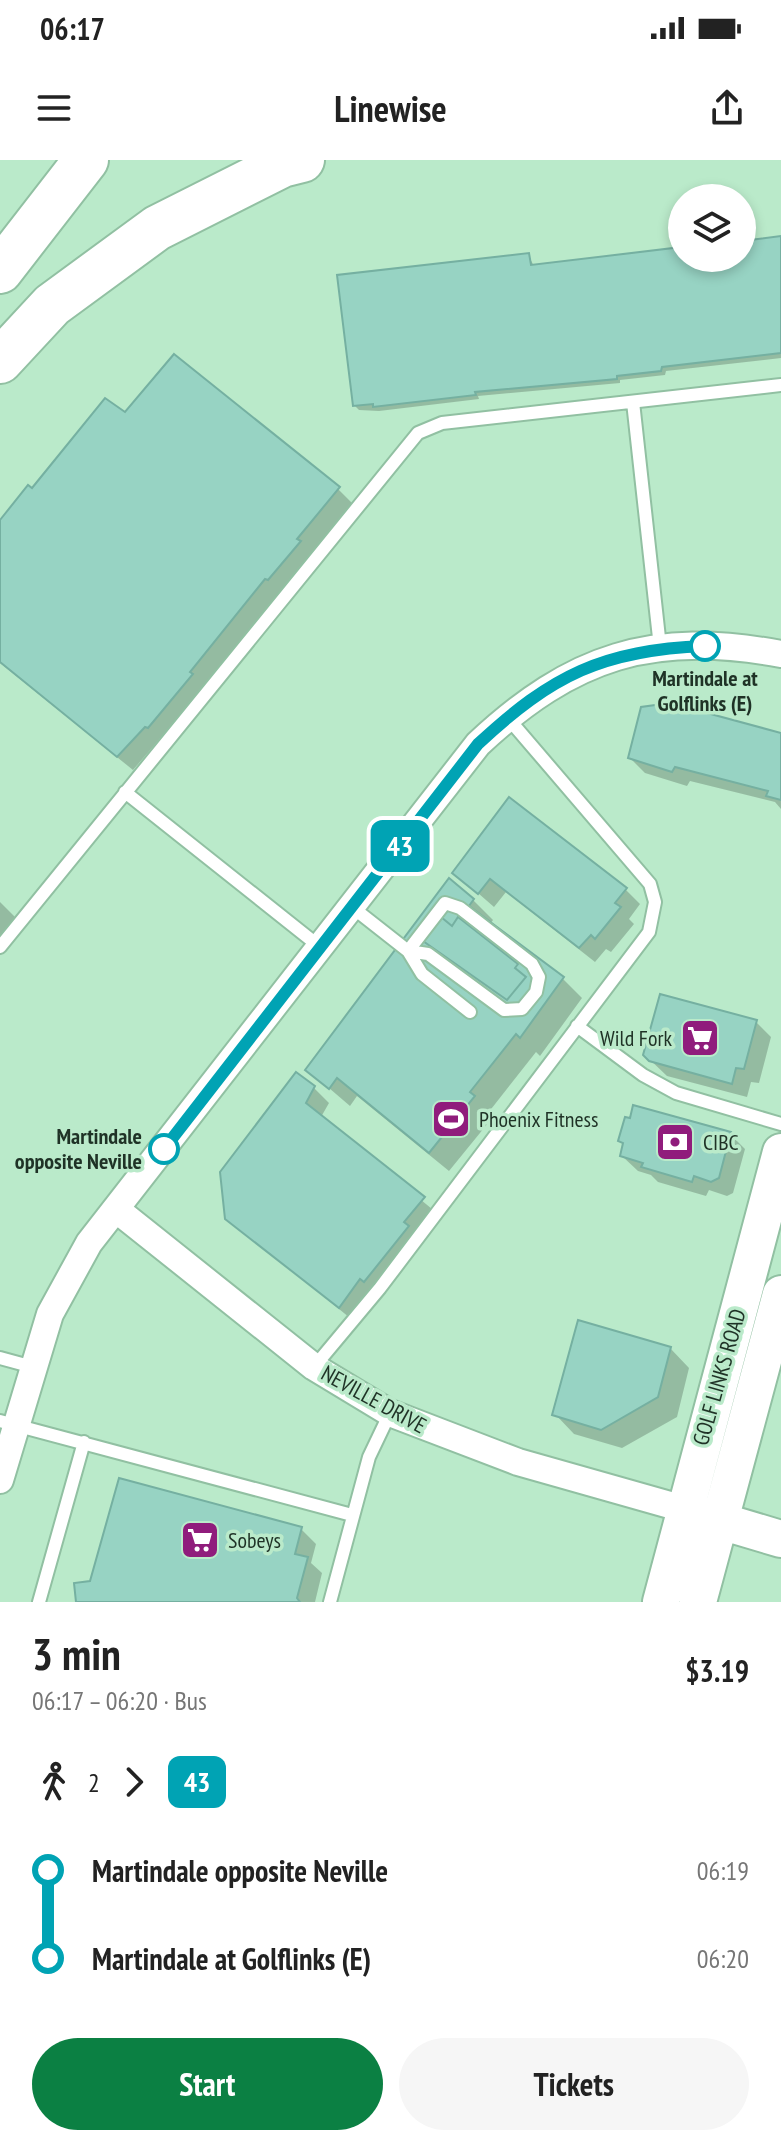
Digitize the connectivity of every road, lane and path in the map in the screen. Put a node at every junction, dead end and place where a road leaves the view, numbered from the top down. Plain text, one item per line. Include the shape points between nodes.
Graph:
1 (86, 160) edge
2 (302, 160) edge
3 (0, 271) edge
4 (0, 361) edge
5 (781, 385) edge
6 (633, 402) junction
7 (660, 647) junction
8 (781, 654) edge
9 (507, 717) junction
10 (125, 792) junction
11 (352, 907) junction
12 (0, 947) edge
13 (320, 947) junction
14 (408, 951) junction
15 (470, 1012) dead end
16 (577, 1026) junction
17 (781, 1124) edge
18 (781, 1152) edge
19 (117, 1210) junction
20 (781, 1294) edge
21 (0, 1358) edge
22 (33, 1367) junction
23 (314, 1367) junction
24 (390, 1413) junction
25 (8, 1423) edge
26 (84, 1442) junction
27 (0, 1480) edge
28 (684, 1509) junction
29 (352, 1515) junction
30 (720, 1521) junction
31 (781, 1539) edge
32 (39, 1602) edge
33 (330, 1602) edge
34 (661, 1602) edge
35 (698, 1602) edge

1 - 3 highway
2 - 4 highway via 157,228 52,305
5 - 6 lane
6 - 7 lane
6 - 10 lane via 442,423 418,433
7 - 8 street
7 - 9 street via 567,675
9 - 11 street via 478,744
9 - 16 lane via 650,884 655,902 649,932
10 - 12 lane
10 - 13 lane
11 - 13 street
11 - 14 lane
13 - 19 street
14 - 14 lane via 428,954 504,1010 522,1009 536,992 539,977 532,964 460,908 445,903
14 - 15 lane via 422,974
16 - 17 lane via 676,1093
16 - 23 lane via 380,1288
18 - 28 main road, GOLF LINKS ROAD
19 - 22 street via 89,1243 57,1300
19 - 23 street, NEVILLE DRIVE
20 - 30 main road, GOLF LINKS ROAD
21 - 22 lane
22 - 25 street
23 - 24 street, NEVILLE DRIVE
24 - 28 street, NEVILLE DRIVE via 518,1462
24 - 29 lane via 369,1457
25 - 26 lane
25 - 27 street
26 - 29 lane
26 - 32 lane
28 - 30 main road, NEVILLE DRIVE
28 - 34 main road, GOLF LINKS ROAD
29 - 33 lane
30 - 31 main road, NEVILLE DRIVE
30 - 35 main road, GOLF LINKS ROAD

